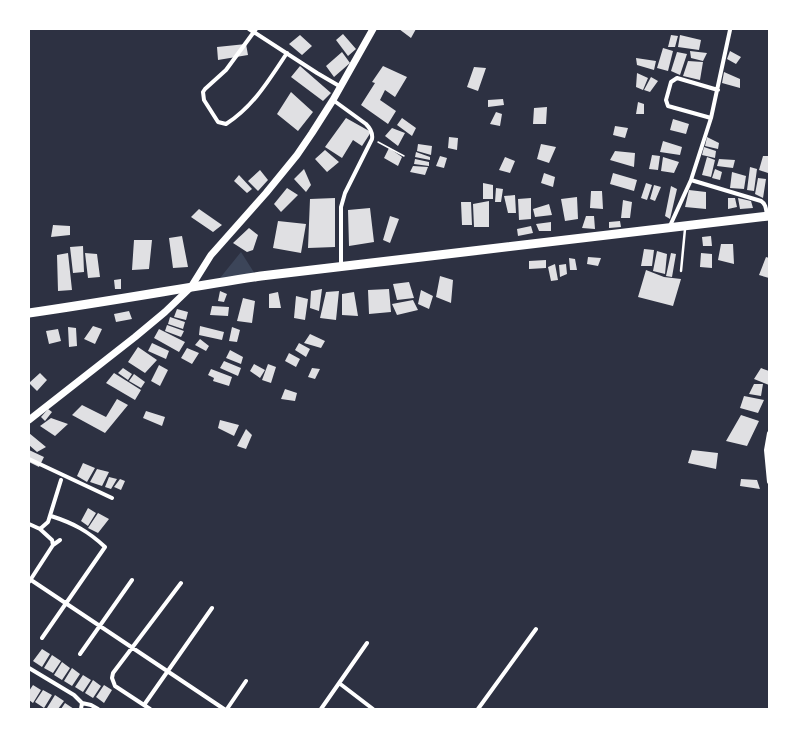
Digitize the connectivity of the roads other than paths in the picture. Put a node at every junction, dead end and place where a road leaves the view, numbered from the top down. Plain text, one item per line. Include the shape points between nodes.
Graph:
1 (373, 29) edge
2 (253, 30) edge
3 (730, 30) dead end
4 (287, 53) junction
5 (341, 87) junction
6 (718, 90) junction
7 (333, 100) junction
8 (711, 118) junction
9 (691, 180) junction
10 (768, 216) edge
11 (686, 226) junction
12 (669, 228) junction
13 (341, 267) junction
14 (681, 271) dead end
15 (191, 287) junction
16 (29, 313) edge
17 (29, 420) edge
18 (769, 433) edge
19 (29, 459) edge
20 (61, 480) dead end
21 (769, 482) edge
22 (112, 498) dead end
23 (50, 516) junction
24 (29, 524) edge
25 (40, 529) junction
26 (60, 540) dead end
27 (53, 545) junction
28 (132, 580) dead end
29 (30, 581) edge
30 (181, 582) dead end
31 (66, 603) junction
32 (212, 608) dead end
33 (100, 626) junction
34 (536, 629) dead end
35 (42, 638) dead end
36 (367, 643) dead end
37 (131, 648) junction
38 (80, 654) dead end
39 (29, 668) edge
40 (168, 672) junction
41 (246, 681) dead end
42 (339, 683) junction
43 (82, 703) junction
44 (144, 705) junction
45 (81, 709) edge
46 (98, 709) edge
47 (150, 709) edge
48 (224, 709) edge
49 (227, 709) edge
50 (322, 709) edge
51 (373, 709) edge
52 (478, 709) edge

1 - 5 main road
2 - 4 street
2 - 4 street via 226,70 203,92 204,100 218,122 226,124 250,105
3 - 6 street
4 - 5 street
5 - 7 main road
6 - 8 street
6 - 8 street via 677,78 671,82 666,100 668,106
7 - 13 street via 368,127 372,134 341,207
7 - 15 main road via 297,155 211,255
8 - 9 street
9 - 10 street via 761,201 766,206
9 - 12 street
10 - 11 highway
11 - 12 highway
11 - 14 lane
12 - 13 highway
13 - 15 highway
15 - 16 highway
15 - 17 main road via 135,337
18 - 21 street via 766,450
19 - 22 street
20 - 23 street
23 - 25 street via 48,522
23 - 31 street via 93,535 105,547
24 - 25 street
25 - 27 street via 52,540
26 - 27 street
27 - 29 street
28 - 33 street
29 - 31 street
30 - 37 street
31 - 33 street
31 - 35 street
32 - 40 street
33 - 37 street
33 - 38 street
34 - 52 street
36 - 42 street
37 - 40 street
37 - 44 street via 112,678 114,686
39 - 43 street via 74,695
40 - 44 street
40 - 48 street
41 - 49 street
42 - 50 street
42 - 51 street
43 - 45 street
43 - 46 street
44 - 47 street

